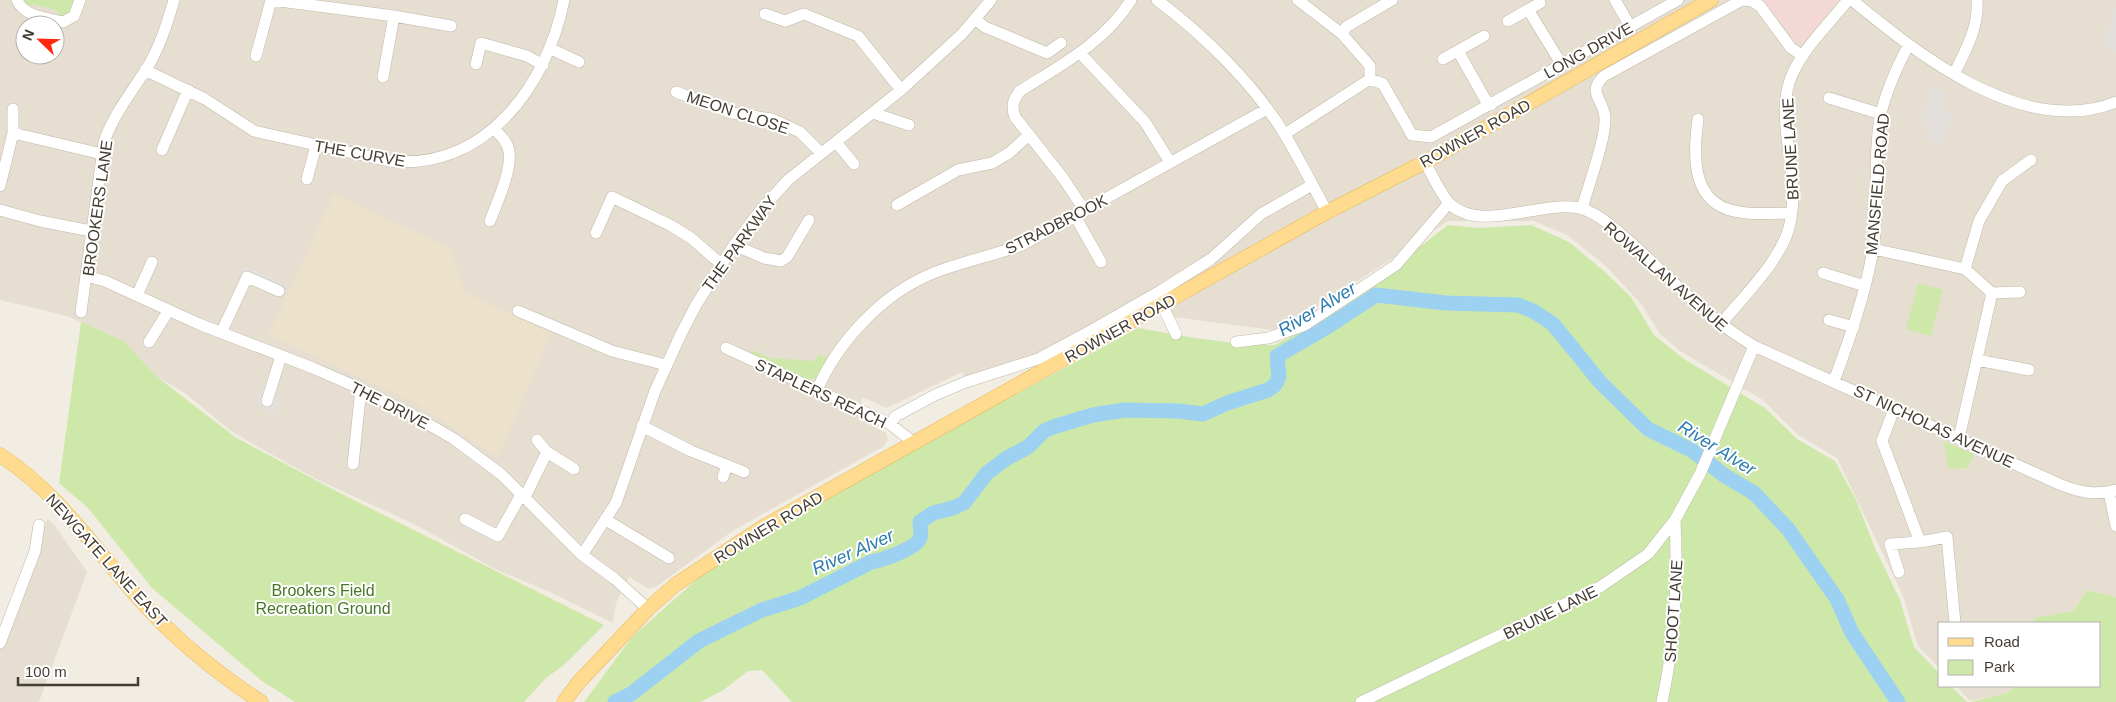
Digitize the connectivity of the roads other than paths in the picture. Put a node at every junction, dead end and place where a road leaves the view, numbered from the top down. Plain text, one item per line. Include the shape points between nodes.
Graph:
1 (17, 0) edge
2 (80, 0) edge
3 (174, 0) edge
4 (272, 0) edge
5 (564, 0) edge
6 (1131, 0) edge
7 (1157, 0) edge
8 (1298, 0) edge
9 (1392, 0) edge
10 (1615, 0) edge
11 (1678, 0) edge
12 (1711, 0) edge
13 (1848, 0) edge
14 (1852, 0) edge
15 (1977, 0) edge
16 (985, 2) edge
17 (1540, 3) dead end
18 (338, 5) edge
19 (1529, 11) junction
20 (765, 14) dead end
21 (394, 16) junction
22 (976, 20) junction
23 (1508, 21) dead end
24 (451, 26) dead end
25 (1630, 26) junction
26 (1342, 34) junction
27 (1484, 36) dead end
28 (1061, 42) dead end
29 (1908, 46) junction
30 (551, 49) junction
31 (1458, 51) junction
32 (1080, 53) junction
33 (256, 56) dead end
34 (1803, 56) junction
35 (1443, 59) dead end
36 (579, 62) dead end
37 (476, 64) dead end
38 (543, 65) junction
39 (1562, 65) junction
40 (145, 70) junction
41 (1954, 74) junction
42 (383, 77) dead end
43 (1370, 79) junction
44 (188, 90) junction
45 (901, 90) junction
46 (676, 92) dead end
47 (1829, 98) dead end
48 (2116, 102) edge
49 (1491, 104) junction
50 (13, 109) dead end
51 (1266, 109) junction
52 (873, 114) junction
53 (1881, 114) junction
54 (1698, 119) dead end
55 (909, 125) dead end
56 (494, 129) junction
57 (13, 132) junction
58 (1285, 134) junction
59 (1029, 135) junction
60 (836, 142) junction
61 (316, 146) junction
62 (162, 150) dead end
63 (821, 153) junction
64 (102, 154) junction
65 (2032, 160) dead end
66 (1170, 162) junction
67 (1424, 162) junction
68 (854, 164) dead end
69 (1, 179) edge
70 (307, 179) dead end
71 (1312, 185) junction
72 (1449, 203) junction
73 (897, 205) dead end
74 (1582, 209) junction
75 (0, 210) edge
76 (1327, 212) junction
77 (1080, 213) junction
78 (1792, 213) junction
79 (490, 221) dead end
80 (810, 221) dead end
81 (91, 231) junction
82 (596, 233) dead end
83 (734, 245) junction
84 (1873, 249) junction
85 (152, 262) dead end
86 (1101, 262) dead end
87 (721, 264) junction
88 (1965, 269) junction
89 (1823, 273) dead end
90 (86, 276) junction
91 (1865, 286) junction
92 (280, 291) dead end
93 (2020, 292) dead end
94 (1992, 293) junction
95 (137, 295) junction
96 (1162, 305) junction
97 (169, 310) junction
98 (518, 310) dead end
99 (81, 312) dead end
100 (1829, 320) dead end
101 (1721, 324) junction
102 (1854, 327) junction
103 (221, 333) junction
104 (1176, 334) dead end
105 (149, 342) dead end
106 (1236, 342) dead end
107 (1754, 346) junction
108 (726, 348) dead end
109 (281, 356) junction
110 (1978, 360) junction
111 (666, 365) junction
112 (2030, 370) dead end
113 (1834, 381) junction
114 (361, 389) junction
115 (817, 390) junction
116 (268, 401) dead end
117 (1894, 409) junction
118 (890, 424) junction
119 (642, 426) junction
120 (1959, 438) junction
121 (537, 440) dead end
122 (913, 442) junction
123 (547, 452) junction
124 (0, 455) edge
125 (353, 464) dead end
126 (727, 465) junction
127 (574, 469) dead end
128 (744, 472) dead end
129 (723, 478) dead end
130 (2113, 491) edge
131 (524, 495) junction
132 (465, 519) dead end
133 (606, 520) junction
134 (1674, 520) junction
135 (39, 525) dead end
136 (2116, 526) edge
137 (1920, 542) junction
138 (582, 555) junction
139 (669, 558) dead end
140 (1899, 572) dead end
141 (648, 608) junction
142 (1954, 622) edge
143 (0, 642) edge
144 (261, 702) edge
145 (564, 702) edge
146 (1361, 702) edge
147 (1662, 702) edge

1 - 2 street via 26,12 63,22 74,16
3 - 40 street, BROOKERS LANE via 158,46
4 - 18 street
4 - 33 street
5 - 30 street, THE CURVE
6 - 32 street via 1106,31
7 - 51 street via 1210,44
8 - 26 street
9 - 26 street via 1346,28
10 - 25 street
11 - 25 street, LONG DRIVE
12 - 67 main road, ROWNER ROAD
13 - 34 street, BRUNE LANE
14 - 29 street
15 - 41 street via 1976,26
16 - 22 street, THE PARKWAY
17 - 19 street
18 - 21 street
19 - 23 street
19 - 39 street
20 - 45 street via 785,21 804,14 858,36
21 - 24 street
21 - 42 street
22 - 28 street via 985,27 1047,53
22 - 45 street, THE PARKWAY
25 - 39 street, LONG DRIVE
26 - 43 street via 1370,66
27 - 31 street
29 - 41 street
29 - 53 street, MANSFIELD ROAD via 1887,91
30 - 36 street
30 - 38 street, THE CURVE
31 - 35 street
31 - 49 street via 1485,100
32 - 59 street via 1016,96 1013,112
32 - 66 street via 1145,122
34 - 74 street via 1791,48 1760,6 1742,0 1604,76 1596,94 1604,109 1605,120
34 - 78 street, BRUNE LANE via 1790,80 1786,104 1794,192
37 - 38 street via 481,43 527,56
38 - 56 street, THE CURVE via 532,84
39 - 49 street, LONG DRIVE
40 - 44 street, THE CURVE
40 - 64 street, BROOKERS LANE via 108,130
41 - 48 street via 2015,102 2046,110 2068,111
43 - 49 street, LONG DRIVE via 1383,84 1412,135 1425,138
43 - 58 street
44 - 61 street, THE CURVE via 254,131
44 - 62 street
45 - 52 street, THE PARKWAY
46 - 63 street, MEON CLOSE via 732,113 772,119 800,132
47 - 53 street
50 - 57 street
51 - 58 street
51 - 66 street, STRADBROOK
52 - 55 street
52 - 60 street, THE PARKWAY
53 - 84 street, MANSFIELD ROAD
54 - 78 street via 1694,145 1698,179 1709,198 1727,209 1758,214
56 - 61 street, THE CURVE via 459,151 425,161 389,161
56 - 79 street via 510,152 504,185
57 - 64 street
57 - 69 street
58 - 71 street
59 - 73 street via 992,163 958,170
59 - 77 street via 1063,178
60 - 63 street, THE PARKWAY
60 - 68 street
61 - 70 street
63 - 83 street, THE PARKWAY via 774,193
64 - 81 street, BROOKERS LANE
65 - 88 street via 2002,181 1979,221
66 - 77 street, STRADBROOK
67 - 72 street
67 - 76 main road, ROWNER ROAD
71 - 76 street
71 - 118 street via 1261,214 1211,259 1092,330 1038,359 935,395 896,416
72 - 74 street, ROWALLAN AVENUE via 1471,214 1485,215
72 - 106 street via 1396,265 1322,314 1268,338
74 - 101 street, ROWALLAN AVENUE via 1596,215 1625,238
75 - 81 street
76 - 96 main road, ROWNER ROAD
77 - 86 street
77 - 115 street, STRADBROOK via 1022,245 909,285 867,319 849,339 825,372
78 - 101 street, BRUNE LANE via 1788,231 1775,257
80 - 83 street via 787,257 781,261 764,258
81 - 90 street, BROOKERS LANE
82 - 87 street via 612,197 670,225
83 - 87 street, THE PARKWAY
84 - 88 street
84 - 91 street, MANSFIELD ROAD
85 - 95 street
87 - 111 street, THE PARKWAY
88 - 94 street
89 - 91 street
90 - 95 street, THE DRIVE
90 - 99 street, BROOKERS LANE
91 - 102 street, MANSFIELD ROAD
92 - 103 street via 247,277
93 - 94 street
94 - 110 street
95 - 97 street, THE DRIVE
96 - 104 street
96 - 122 main road, ROWNER ROAD
97 - 103 street, THE DRIVE
97 - 105 street
98 - 111 street via 612,351
100 - 102 street
101 - 107 street, ROWALLAN AVENUE
102 - 113 street, MANSFIELD ROAD
103 - 109 street, THE DRIVE
107 - 113 street, ST NICHOLAS AVENUE
107 - 134 street, BRUNE LANE via 1712,448
108 - 115 street, STAPLERS REACH
109 - 114 street, THE DRIVE
109 - 116 street
110 - 112 street
110 - 120 street
111 - 119 street, THE PARKWAY
113 - 117 street, ST NICHOLAS AVENUE
114 - 125 street
114 - 131 street, THE DRIVE via 454,439
115 - 118 street, STAPLERS REACH
117 - 120 street, ST NICHOLAS AVENUE
117 - 137 street via 1882,442
118 - 122 street, STAPLERS REACH
119 - 126 street
119 - 133 street, THE PARKWAY via 624,484
120 - 130 street, ST NICHOLAS AVENUE via 2079,492
121 - 123 street
122 - 141 main road, ROWNER ROAD via 763,527 675,585
123 - 127 street
123 - 131 street
124 - 144 main road, NEWGATE LANE EAST via 24,472 71,516 142,602 173,632
126 - 128 street
126 - 129 street
130 - 136 street
131 - 132 street via 498,536
131 - 138 street, THE DRIVE
133 - 138 street, THE PARKWAY
133 - 139 street
134 - 146 street, BRUNE LANE via 1648,554 1600,587
134 - 147 street, SHOOT LANE via 1677,572 1672,643
135 - 143 street via 35,552
137 - 140 street via 1890,544
137 - 142 street via 1947,537
138 - 141 street, THE DRIVE
141 - 145 main road, ROWNER ROAD

